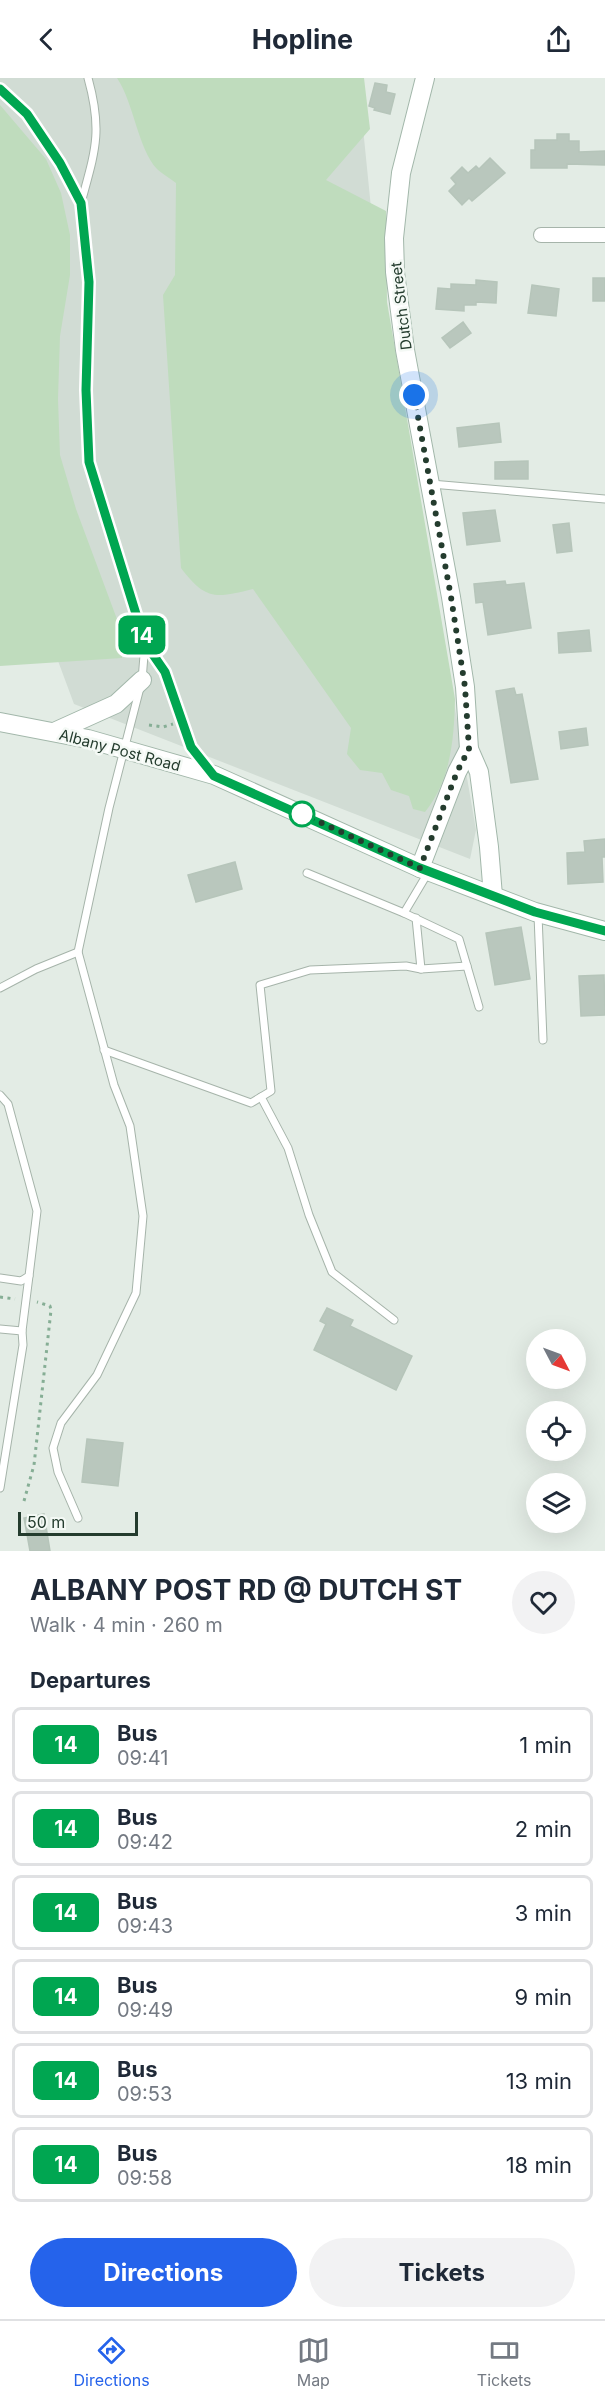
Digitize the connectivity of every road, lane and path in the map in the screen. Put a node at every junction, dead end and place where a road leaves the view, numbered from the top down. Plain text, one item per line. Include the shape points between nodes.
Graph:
1 (88, 78) edge
2 (424, 78) edge
3 (0, 89) edge
4 (81, 203) junction
5 (541, 235) dead end
6 (605, 235) edge
7 (430, 484) junction
8 (605, 499) edge
9 (145, 643) junction
10 (142, 680) junction
11 (0, 722) edge
12 (148, 724) dead end
13 (173, 724) dead end
14 (54, 732) junction
15 (126, 749) junction
16 (469, 749) junction
17 (214, 776) junction
18 (424, 870) junction
19 (307, 873) dead end
20 (493, 896) junction
21 (404, 913) junction
22 (537, 913) junction
23 (416, 918) junction
24 (605, 931) edge
25 (78, 952) junction
26 (467, 966) junction
27 (422, 969) junction
28 (0, 988) edge
29 (479, 1007) dead end
30 (543, 1040) dead end
31 (104, 1050) junction
32 (0, 1095) edge
33 (261, 1097) junction
34 (29, 1276) junction
35 (0, 1278) edge
36 (0, 1297) edge
37 (17, 1299) dead end
38 (37, 1302) dead end
39 (394, 1320) dead end
40 (0, 1329) edge
41 (22, 1331) junction
42 (0, 1488) edge
43 (24, 1501) dead end
44 (78, 1518) dead end

1 - 4 lane via 96,106 97,143
2 - 7 street, Dutch Street via 401,173 394,260
3 - 4 lane via 27,114
4 - 9 lane via 89,282 89,462
5 - 6 street
7 - 8 lane
7 - 16 street, Dutch Street via 465,687
9 - 10 lane
9 - 17 lane via 165,672 191,747
10 - 14 street via 116,704
10 - 15 lane
11 - 14 street, Albany Post Road
12 - 13 path
14 - 15 street, Albany Post Road
15 - 17 street, Albany Post Road
15 - 25 lane via 108,808
16 - 18 street via 457,772
16 - 20 street via 478,772
17 - 18 street, Albany Post Road
18 - 20 street, Albany Post Road
18 - 21 lane
19 - 21 lane
20 - 22 street, Albany Post Road
21 - 23 lane
22 - 24 street, Albany Post Road
22 - 30 lane
23 - 26 lane via 459,939
23 - 27 lane
25 - 28 lane
25 - 31 lane
26 - 27 lane
26 - 29 lane
27 - 33 lane via 406,966 310,970 260,985 272,1091
31 - 33 lane via 251,1103
31 - 44 lane via 130,1126 143,1216 136,1293 97,1375 61,1423 53,1448 57,1472
32 - 34 lane via 8,1104 37,1210
33 - 39 lane via 288,1148 332,1272
34 - 35 lane via 21,1281
34 - 41 lane
36 - 37 path
38 - 43 path via 51,1310 34,1465
40 - 41 lane
41 - 42 lane

